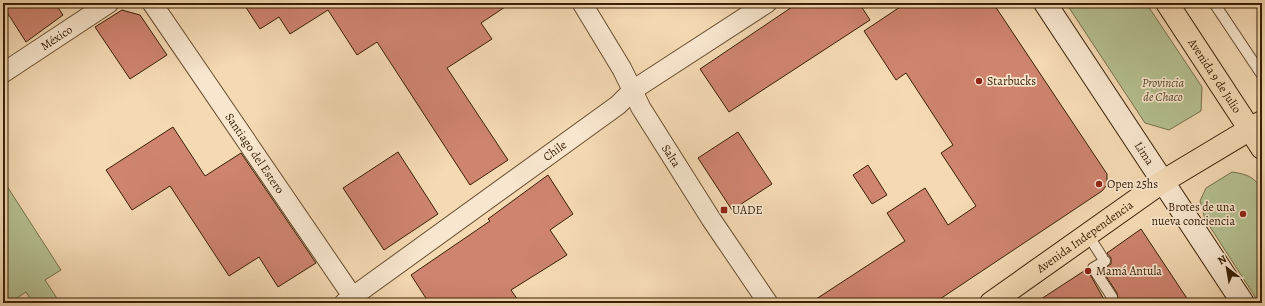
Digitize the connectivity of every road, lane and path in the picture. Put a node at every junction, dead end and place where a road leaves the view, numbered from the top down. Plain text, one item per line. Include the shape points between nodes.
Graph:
1 (110, 3) edge
2 (152, 3) edge
3 (582, 3) edge
4 (768, 3) edge
5 (1045, 3) edge
6 (1167, 3) edge
7 (1214, 3) edge
8 (3, 73) edge
9 (1262, 76) edge
10 (633, 90) junction
11 (1256, 126) edge
12 (1262, 148) edge
13 (1162, 182) junction
14 (1088, 234) junction
15 (352, 301) edge
16 (768, 303) edge
17 (991, 303) edge
18 (1113, 303) edge
19 (1243, 303) edge

1 - 8 street, México
2 - 15 street, Santiago del Estero
3 - 10 street, Salta
4 - 10 street, Chile
5 - 13 street, Lima
6 - 11 main road, Avenida 9 de Julio
7 - 9 lane
10 - 15 street, Chile via 618,105
10 - 16 street, Salta via 641,108 711,219
11 - 12 main road, Avenida 9 de Julio
11 - 13 main road, Avenida Independencia
13 - 14 main road, Avenida Independencia
13 - 19 street, Lima
14 - 17 main road, Avenida Independencia
14 - 18 lane via 1103,259 1093,268 1112,297

